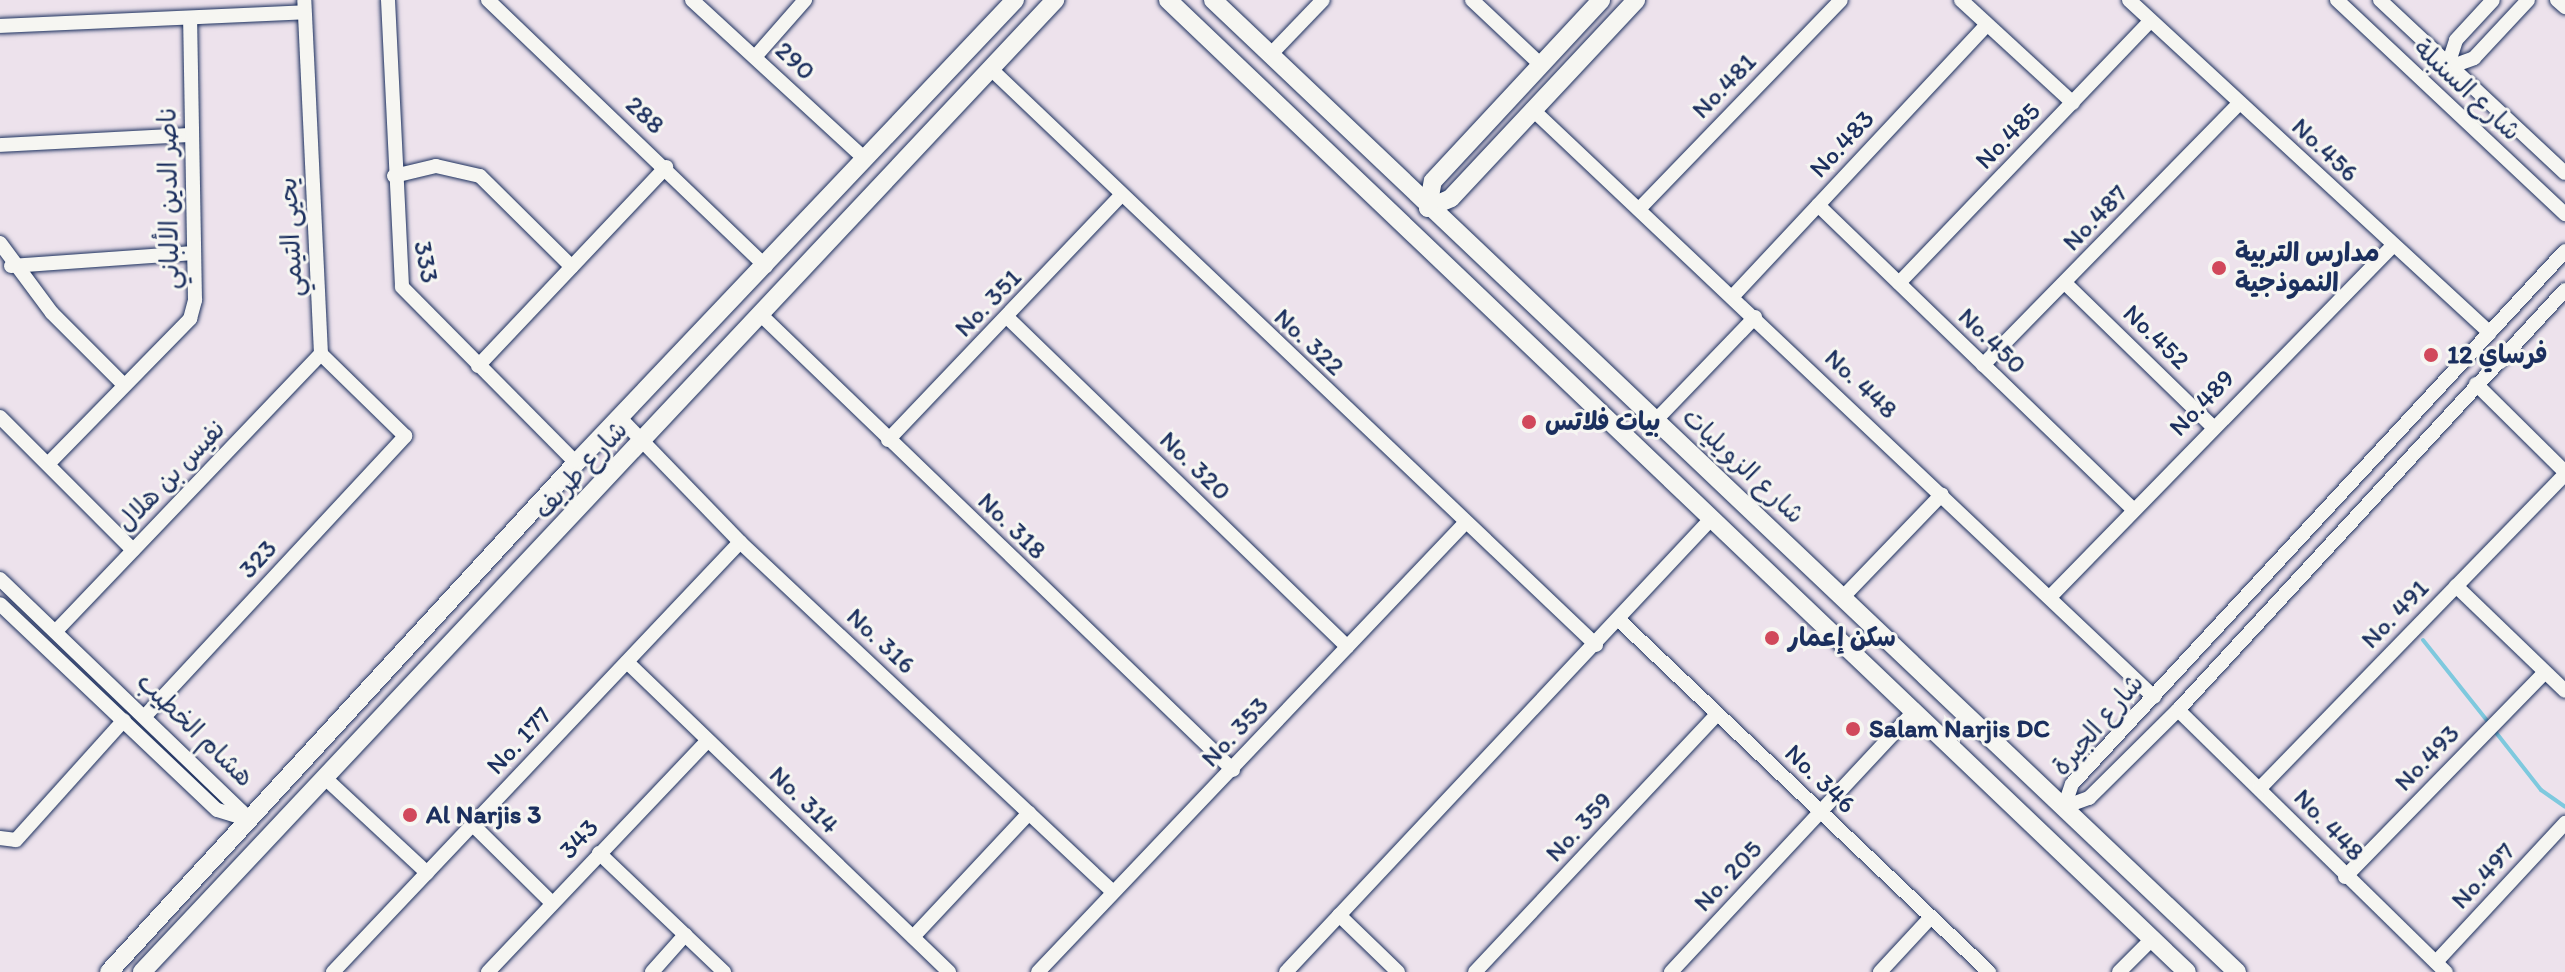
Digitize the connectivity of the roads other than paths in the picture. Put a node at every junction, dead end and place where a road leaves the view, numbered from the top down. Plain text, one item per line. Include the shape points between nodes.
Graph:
1 (243, 0) edge
2 (388, 0) edge
3 (488, 0) edge
4 (692, 0) edge
5 (805, 0) edge
6 (1015, 0) edge
7 (1055, 0) edge
8 (1168, 0) edge
9 (1213, 0) edge
10 (1323, 0) edge
11 (1472, 0) edge
12 (1601, 0) edge
13 (1636, 0) edge
14 (1841, 0) edge
15 (1961, 0) edge
16 (2129, 0) edge
17 (2337, 0) edge
18 (2380, 0) edge
19 (2493, 0) edge
20 (2528, 0) edge
21 (2557, 0) edge
22 (304, 6) edge
23 (2565, 7) edge
24 (244, 17) junction
25 (190, 19) junction
26 (2150, 21) junction
27 (1987, 25) junction
28 (0, 26) edge
29 (1270, 55) junction
30 (755, 57) junction
31 (1541, 65) junction
32 (2447, 68) junction
33 (992, 70) junction
34 (2073, 103) junction
35 (2240, 103) junction
36 (1532, 109) junction
37 (192, 135) junction
38 (0, 145) edge
39 (864, 158) junction
40 (666, 167) junction
41 (2565, 173) edge
42 (394, 176) junction
43 (1120, 196) junction
44 (1818, 205) junction
45 (1642, 206) junction
46 (1428, 208) junction
47 (2565, 214) edge
48 (0, 243) edge
49 (2393, 246) junction
50 (2565, 251) edge
51 (194, 253) junction
52 (11, 266) junction
53 (572, 267) junction
54 (766, 267) junction
55 (1899, 283) junction
56 (2065, 283) junction
57 (2565, 290) edge
58 (1733, 296) junction
59 (760, 314) junction
60 (1755, 317) junction
61 (1009, 319) junction
62 (2490, 333) junction
63 (321, 354) junction
64 (1983, 365) junction
65 (478, 366) junction
66 (2476, 384) junction
67 (124, 385) junction
68 (0, 417) edge
69 (620, 418) junction
70 (1656, 420) junction
71 (2212, 426) junction
72 (888, 440) junction
73 (644, 442) junction
74 (49, 463) junction
75 (576, 463) junction
76 (2565, 473) edge
77 (1942, 494) junction
78 (2134, 510) junction
79 (1711, 519) junction
80 (1465, 523) junction
81 (740, 542) junction
82 (133, 550) junction
83 (0, 579) edge
84 (2456, 586) junction
85 (1844, 596) junction
86 (2050, 597) junction
87 (0, 604) edge
88 (1619, 620) junction
89 (56, 631) junction
90 (1596, 645) junction
91 (1347, 647) junction
92 (627, 662) junction
93 (2544, 673) junction
94 (2565, 691) edge
95 (2154, 697) junction
96 (2178, 710) junction
97 (1914, 711) junction
98 (1717, 714) junction
99 (146, 715) junction
100 (124, 720) junction
101 (707, 741) junction
102 (1233, 770) junction
103 (326, 779) junction
104 (2260, 788) junction
105 (2064, 807) junction
106 (1820, 812) junction
107 (1029, 813) junction
108 (250, 820) junction
109 (2565, 823) edge
110 (473, 825) junction
111 (0, 838) edge
112 (599, 853) junction
113 (427, 873) junction
114 (2345, 877) junction
115 (1113, 892) junction
116 (552, 903) junction
117 (1339, 915) junction
118 (1930, 918) junction
119 (685, 935) junction
120 (913, 937) junction
121 (2152, 939) junction
122 (2441, 967) edge
123 (109, 972) edge
124 (142, 972) edge
125 (333, 972) edge
126 (488, 972) edge
127 (652, 972) edge
128 (724, 972) edge
129 (949, 972) edge
130 (1038, 972) edge
131 (1286, 972) edge
132 (1398, 972) edge
133 (1475, 972) edge
134 (1671, 972) edge
135 (1880, 972) edge
136 (1989, 972) edge
137 (2119, 972) edge
138 (2187, 972) edge
139 (2237, 972) edge

1 - 24 street
2 - 42 street, 333
3 - 40 street, 288
4 - 30 street, 290
5 - 30 street
6 - 39 street, شارع طريف
7 - 33 street, شارع طريف
8 - 79 street
9 - 29 street, شارع الزويليات
10 - 29 street
11 - 31 street
12 - 31 street
13 - 36 street
14 - 45 street, No.481
15 - 27 street
16 - 26 street, No.456
17 - 47 street, شارع السنبلة
18 - 32 street, شارع السنبلة
19 - 32 street via 2456,40
20 - 32 street via 2474,58
21 - 23 street
22 - 24 street
22 - 63 street, يحيى التيمي
24 - 25 street
25 - 28 street
25 - 37 street, ناصر الدين الألباني
26 - 34 street, No.485
26 - 35 street, No.456
27 - 34 street
27 - 44 street, No.483
29 - 46 street, شارع الزويليات
30 - 39 street, 290
31 - 46 street via 1433,181
32 - 41 street, شارع السنبلة
33 - 43 street, No. 322
33 - 59 street, شارع طريف
34 - 55 street, No.485
35 - 49 street, No.456
35 - 56 street, No.487
36 - 45 street, No. 448
36 - 46 street via 1451,198
37 - 38 street
37 - 51 street, ناصر الدين الألباني
39 - 54 street, شارع طريف
40 - 53 street
40 - 54 street, 288
42 - 53 street via 436,166 480,176
42 - 65 street, 333 via 402,287
43 - 61 street, No. 351
43 - 80 street, No. 322
44 - 55 street, No.450
44 - 58 street, No.483
45 - 58 street, No. 448
46 - 70 street, شارع الزويليات
48 - 52 street
49 - 62 street, No.456
49 - 71 street, No.489
50 - 62 street, شارع الجيرة
51 - 52 street
51 - 67 street, ناصر الدين الألباني via 190,319
52 - 67 street
53 - 65 street
54 - 69 street, شارع طريف
55 - 64 street, No.450
56 - 64 street, No.487
56 - 71 street, No.452
57 - 66 street, شارع الجيرة
58 - 60 street, No. 448
59 - 72 street, No. 318
59 - 73 street, شارع طريف
60 - 70 street
60 - 77 street, No. 448
61 - 72 street, No. 351
61 - 91 street, No. 320
62 - 95 street, شارع الجيرة
63 - 82 street, نفيس بن هلال
63 - 99 street, 323 via 405,436
64 - 78 street, No.450
65 - 75 street, 333
66 - 76 street
66 - 96 street, شارع الجيرة
67 - 74 street, ناصر الدين الألباني
68 - 74 street
69 - 73 street, No. 316
69 - 75 street, شارع طريف
70 - 85 street, شارع الزويليات
71 - 78 street, No.489
72 - 102 street, No. 318
73 - 81 street, No. 316
73 - 103 street, شارع طريف
74 - 82 street
75 - 108 street, شارع طريف
76 - 84 street, No. 491
77 - 85 street
77 - 86 street, No. 448
78 - 86 street, No.489
79 - 88 street
79 - 97 street
80 - 90 street, No. 322
80 - 91 street, No. 353
81 - 92 street, No. 177
81 - 107 street, No. 316
82 - 89 street, نفيس بن هلال
83 - 89 street, هشام الخطيب
84 - 93 street
84 - 104 street, No. 491
85 - 105 street, شارع الزويليات
86 - 95 street, No. 448
87 - 100 street, هشام الخطيب
88 - 90 street
88 - 98 street, No. 346
89 - 99 street, هشام الخطيب
90 - 117 street
91 - 102 street, No. 353
92 - 101 street, No. 314
92 - 110 street, No. 177
93 - 94 street
93 - 114 street, No.493
95 - 105 street, شارع الجيرة via 2072,784
96 - 104 street, No. 448
96 - 105 street, شارع الجيرة via 2089,798
97 - 106 street, No. 205
97 - 121 street
98 - 106 street, No. 346
98 - 133 street, No. 359
99 - 108 street, هشام الخطيب
100 - 108 street, هشام الخطيب via 217,810
100 - 111 street via 16,840
101 - 112 street, 343
101 - 120 street, No. 314
102 - 115 street, No. 353
103 - 113 street
103 - 124 street, شارع طريف
104 - 114 street, No. 448
105 - 139 street, شارع الزويليات
106 - 118 street, No. 346
106 - 134 street, No. 205
107 - 115 street, No. 316
107 - 120 street
108 - 123 street, شارع طريف
109 - 122 street, No.497
110 - 113 street, No. 177
110 - 116 street
112 - 116 street, 343
112 - 119 street
113 - 125 street, No. 177
114 - 122 street, No. 448
115 - 130 street, No. 353
116 - 126 street, 343
117 - 131 street
117 - 132 street
118 - 135 street
118 - 136 street, No. 346
119 - 127 street
119 - 128 street
120 - 129 street, No. 314
121 - 137 street
121 - 138 street

